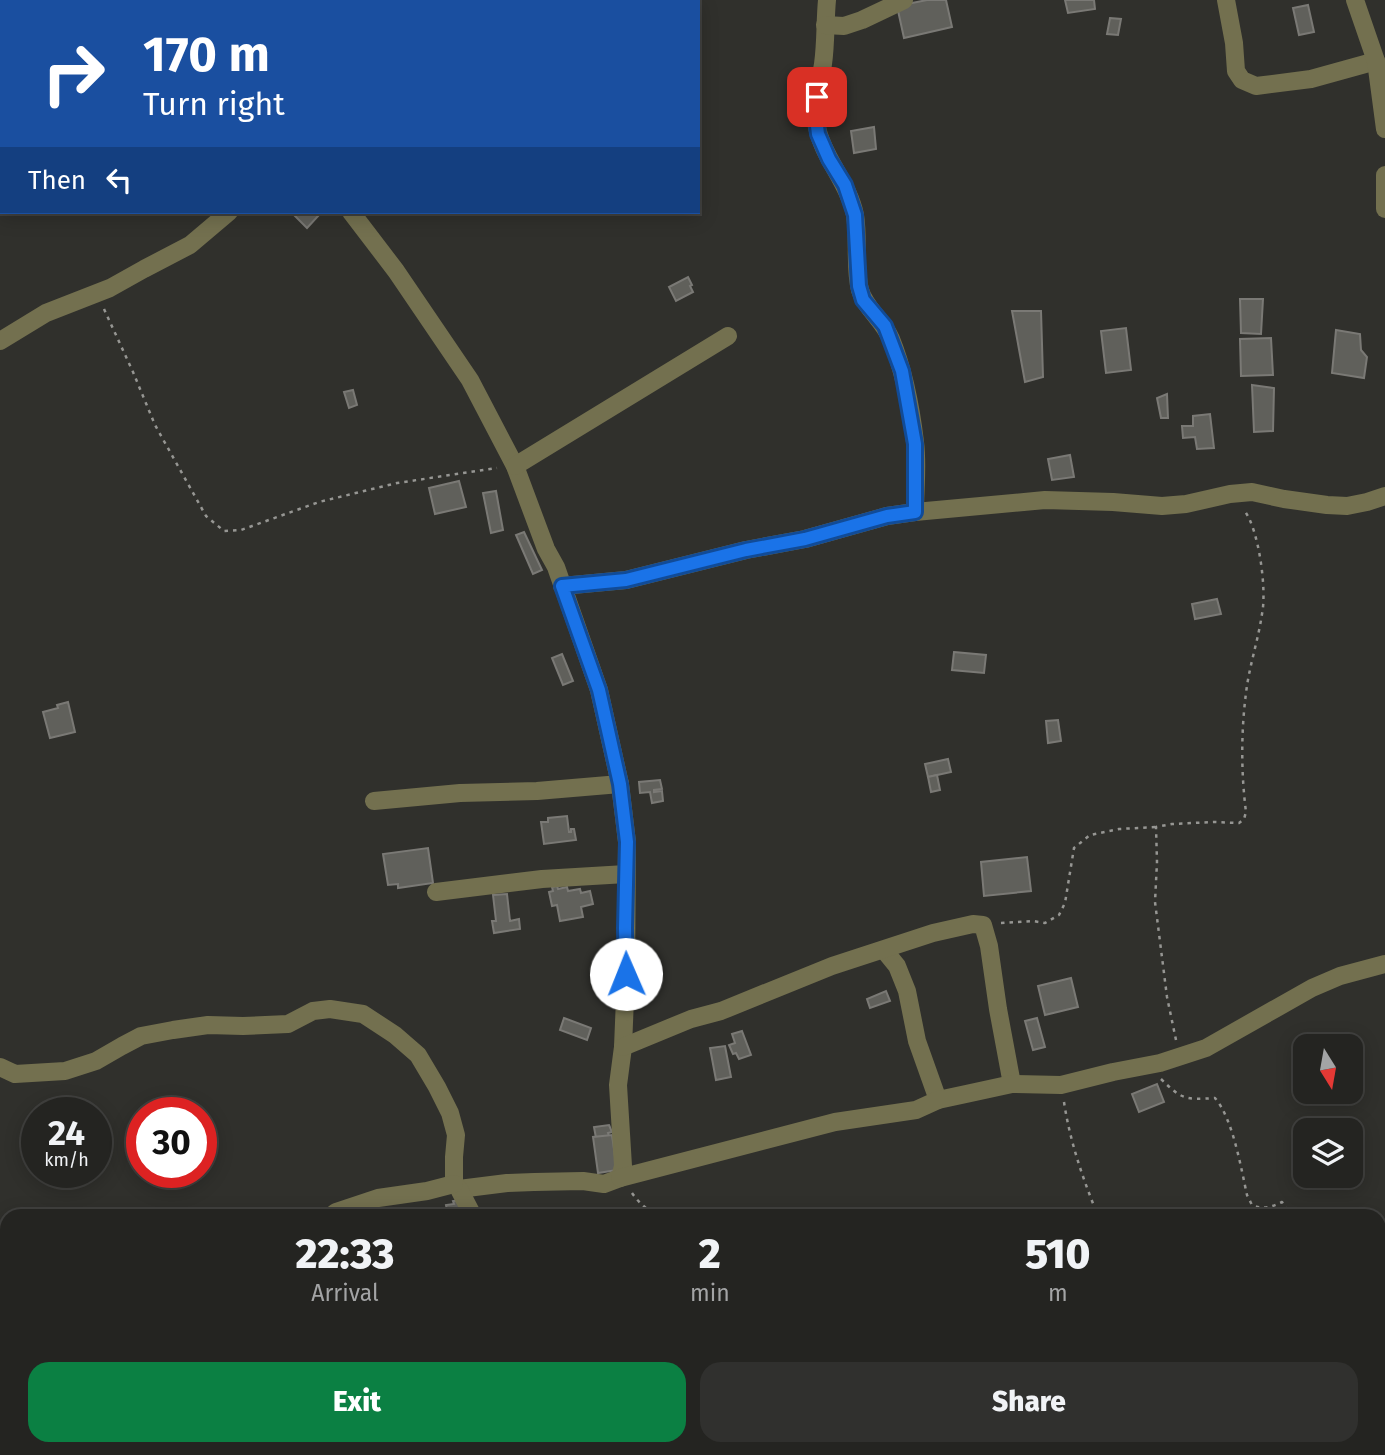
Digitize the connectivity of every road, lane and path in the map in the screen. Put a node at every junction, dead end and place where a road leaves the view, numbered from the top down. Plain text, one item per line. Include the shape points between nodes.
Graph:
1 (827, 0) edge
2 (904, 0) edge
3 (1226, 0) edge
4 (1356, 0) edge
5 (825, 25) junction
6 (1376, 61) junction
7 (1385, 129) edge
8 (1385, 175) edge
9 (1385, 209) edge
10 (227, 214) edge
11 (353, 214) edge
12 (97, 294) junction
13 (728, 337) dead end
14 (0, 341) edge
15 (514, 466) junction
16 (1230, 494) junction
17 (1385, 496) edge
18 (915, 512) junction
19 (562, 586) junction
20 (620, 784) junction
21 (374, 801) dead end
22 (1156, 827) junction
23 (626, 874) junction
24 (436, 892) dead end
25 (983, 925) junction
26 (884, 950) junction
27 (1385, 964) edge
28 (623, 1047) junction
29 (1179, 1058) junction
30 (0, 1067) edge
31 (1136, 1067) junction
32 (1012, 1084) junction
33 (1061, 1085) junction
34 (939, 1100) junction
35 (620, 1178) junction
36 (456, 1187) junction
37 (345, 1209) edge
38 (469, 1209) edge
39 (646, 1209) edge
40 (1095, 1209) edge
41 (1286, 1209) edge

1 - 5 street
2 - 5 street via 844,26
3 - 6 street via 1236,71 1242,80 1256,86 1311,79
4 - 6 street
5 - 18 street via 818,134 855,215 863,300 885,326 902,371 915,444
6 - 7 street
8 - 9 street
10 - 12 street via 190,245
11 - 15 street via 470,380
12 - 14 street via 46,313
12 - 15 path via 155,425 206,516 224,530 241,530 318,502 397,483
13 - 15 street
15 - 19 street
16 - 17 street via 1252,492 1348,506
16 - 18 street via 1162,506 1045,500
16 - 22 path via 1250,517 1262,583 1263,611 1246,692 1242,752 1246,812 1240,823
18 - 19 street via 626,580
19 - 20 street via 599,690
20 - 21 street
20 - 23 street
22 - 25 path via 1090,835 1074,848 1065,903 1059,915 1045,923
22 - 29 path via 1154,902
23 - 24 street
23 - 28 street
25 - 26 street via 933,933
25 - 32 street
26 - 28 street
26 - 34 street via 897,966 907,991 917,1041
27 - 29 street via 1312,988 1223,1040
28 - 35 street via 618,1085
29 - 31 street
30 - 36 street via 15,1074 65,1071 96,1061 141,1037 173,1030 288,1024 313,1011 330,1009 363,1014 418,1055 437,1087 456,1135
31 - 33 street
31 - 41 path via 1160,1078 1178,1095 1195,1100 1215,1098 1228,1123 1252,1205 1268,1208 1282,1202
32 - 33 street
32 - 34 street
33 - 40 path via 1067,1124
34 - 35 street via 916,1110 835,1122
35 - 36 street via 604,1184
35 - 39 path
36 - 37 street via 379,1198
36 - 38 street

